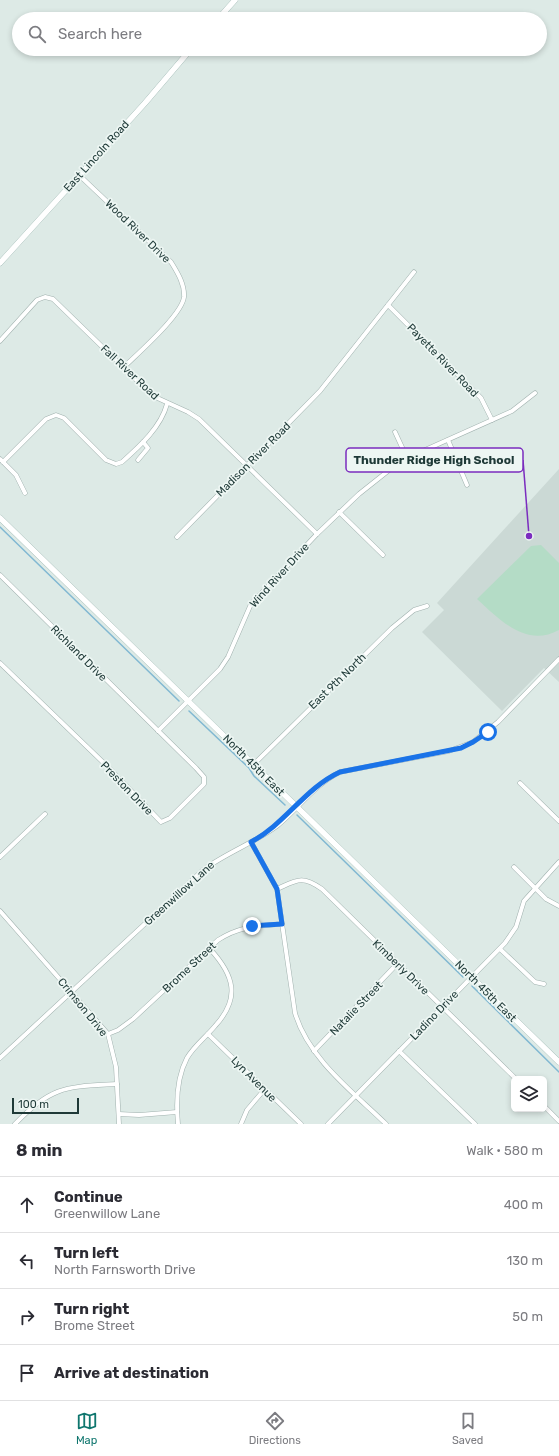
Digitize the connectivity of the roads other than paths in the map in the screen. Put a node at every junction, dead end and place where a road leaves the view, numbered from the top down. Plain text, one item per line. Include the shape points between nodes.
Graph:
1 (235, 0) edge
2 (224, 12) edge
3 (185, 56) edge
4 (79, 174) junction
5 (0, 263) edge
6 (414, 272) dead end
7 (388, 305) junction
8 (0, 341) edge
9 (123, 368) junction
10 (535, 393) dead end
11 (167, 404) junction
12 (492, 420) junction
13 (395, 432) dead end
14 (448, 440) junction
15 (143, 442) junction
16 (407, 458) junction
17 (138, 460) dead end
18 (2, 461) edge
19 (247, 465) junction
20 (467, 484) dead end
21 (25, 492) dead end
22 (339, 512) junction
23 (0, 518) edge
24 (317, 534) junction
25 (177, 537) dead end
26 (383, 555) dead end
27 (0, 575) edge
28 (427, 606) dead end
29 (559, 659) edge
30 (0, 663) edge
31 (188, 700) junction
32 (158, 731) junction
33 (253, 764) junction
34 (520, 783) dead end
35 (296, 807) junction
36 (45, 814) dead end
37 (559, 821) edge
38 (251, 842) junction
39 (0, 857) edge
40 (559, 862) edge
41 (514, 867) dead end
42 (535, 888) junction
43 (277, 889) junction
44 (559, 906) edge
45 (0, 910) edge
46 (282, 924) junction
47 (210, 949) junction
48 (500, 949) junction
49 (397, 964) junction
50 (471, 977) junction
51 (544, 984) dead end
52 (72, 991) junction
53 (442, 1007) junction
54 (108, 1034) junction
55 (208, 1034) junction
56 (314, 1051) junction
57 (399, 1051) junction
58 (0, 1058) edge
59 (559, 1062) edge
60 (513, 1076) edge
61 (117, 1084) junction
62 (264, 1090) junction
63 (356, 1095) junction
64 (547, 1109) edge
65 (177, 1112) junction
66 (119, 1114) junction
67 (559, 1121) edge
68 (15, 1124) edge
69 (119, 1124) edge
70 (178, 1124) edge
71 (242, 1124) edge
72 (301, 1124) edge
73 (328, 1124) edge
74 (386, 1124) edge
75 (475, 1124) edge

1 - 2 main road
3 - 4 main road, East Lincoln Road
4 - 5 main road, East Lincoln Road
4 - 9 street, Wood River Drive via 171,262 182,284 184,297 174,316
6 - 7 street, Madison River Road
7 - 12 street, Payette River Road via 481,398
7 - 19 street, Madison River Road via 329,380
8 - 9 street, Fall River Road via 37,300 45,297 53,299
9 - 11 street, Fall River Road via 153,396
10 - 12 street via 520,406
11 - 15 street via 160,422
11 - 19 street, Fall River Road via 200,419
12 - 14 street
13 - 16 street
14 - 16 street
14 - 20 street
15 - 17 street via 148,448
15 - 18 street via 122,462 116,464 106,460 64,418 56,415 46,419
16 - 22 street
18 - 21 street via 16,476
19 - 24 street, Fall River Road
19 - 25 street, Madison River Road
22 - 24 street, Wind River Drive
22 - 26 street
23 - 31 main road, North 45th East
24 - 31 street, Wind River Drive via 251,604 228,657
27 - 32 street, Richland Drive
28 - 33 street, East 9th North via 414,610 392,628
29 - 35 street, Greenwillow Lane via 498,722 473,742 449,751 340,772 321,783
30 - 32 street, Preston Drive via 161,822 170,818 204,784 204,777
31 - 32 street, Wind River Drive
31 - 33 main road, North 45th East
33 - 35 main road, North 45th East
34 - 37 street
35 - 38 street, Greenwillow Lane via 278,824
35 - 50 main road, North 45th East
36 - 39 street
38 - 43 street
38 - 52 street, Greenwillow Lane via 203,870
40 - 42 street, Ladino Drive
41 - 42 street
42 - 44 street via 546,899
42 - 48 street, Ladino Drive via 520,907 512,936
43 - 46 street
43 - 49 street, Kimberly Drive via 299,879 312,882
45 - 52 street, Crimson Drive
46 - 47 street, Brome Street via 236,929 218,940
46 - 56 street via 295,1013 304,1036
47 - 54 street, Brome Street via 133,1019
47 - 55 street via 228,974 232,998
48 - 50 street, Ladino Drive
48 - 51 street via 535,982
49 - 53 street, Kimberly Drive
49 - 56 street, Natalie Street
50 - 53 street, Ladino Drive
50 - 59 main road, North 45th East
52 - 54 street, Crimson Drive
52 - 58 street, Greenwillow Lane
53 - 57 street, Ladino Drive
53 - 60 street, Kimberly Drive
54 - 61 street, Crimson Drive
55 - 62 street, Lyn Avenue
55 - 65 street via 188,1058 182,1070
56 - 63 street
57 - 63 street, Ladino Drive
57 - 75 street
61 - 66 street, Crimson Drive
61 - 68 street via 58,1090 34,1105
62 - 71 street via 247,1110
62 - 72 street, Lyn Avenue
63 - 73 street, Ladino Drive
63 - 74 street
64 - 67 street
65 - 66 street
65 - 70 street
66 - 69 street, Crimson Drive

